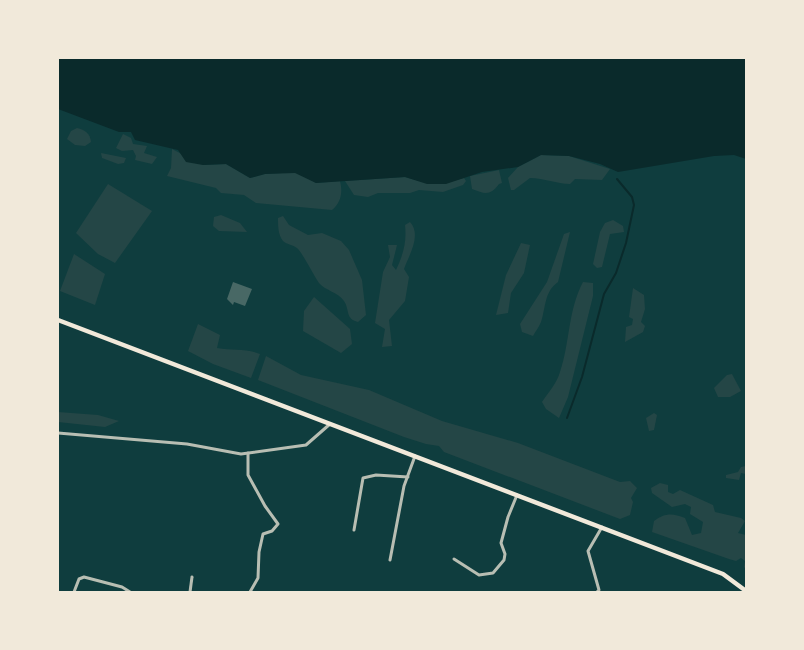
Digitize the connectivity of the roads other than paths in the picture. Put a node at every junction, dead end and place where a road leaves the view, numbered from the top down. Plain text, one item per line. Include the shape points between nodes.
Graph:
1 (58, 320) edge
2 (330, 423) junction
3 (58, 433) edge
4 (248, 453) junction
5 (415, 455) junction
6 (408, 476) junction
7 (518, 494) junction
8 (602, 526) junction
9 (354, 530) dead end
10 (454, 559) dead end
11 (390, 560) dead end
12 (192, 577) dead end
13 (746, 591) edge
14 (74, 592) edge
15 (130, 592) edge
16 (190, 592) edge
17 (250, 592) edge
18 (597, 592) edge

1 - 2 main road
2 - 4 street via 306,445
2 - 5 main road
3 - 4 street via 187,444
4 - 17 street via 248,475 278,524 263,534 258,578
5 - 6 street
5 - 7 main road
6 - 9 street via 362,478
6 - 11 street
7 - 8 main road
7 - 10 street via 501,543 504,560 493,573 480,574
8 - 13 main road via 723,574
8 - 18 street via 588,551
12 - 16 street
14 - 15 street via 79,579 84,577

